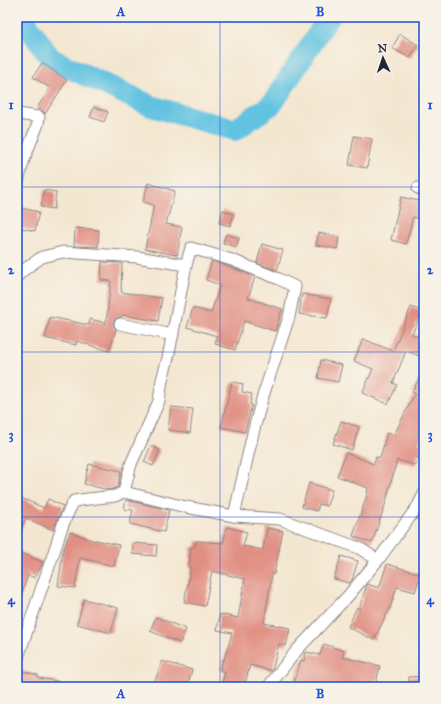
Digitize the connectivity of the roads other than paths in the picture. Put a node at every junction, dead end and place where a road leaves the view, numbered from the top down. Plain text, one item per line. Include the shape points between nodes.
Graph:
1 (17, 114) edge
2 (17, 185) edge
3 (186, 265) junction
4 (17, 276) edge
5 (120, 324) dead end
6 (172, 336) junction
7 (124, 492) junction
8 (424, 494) edge
9 (234, 516) junction
10 (378, 560) junction
11 (17, 660) edge
12 (268, 687) edge

1 - 2 street via 39,117
3 - 4 street via 137,257 63,252 42,257
3 - 6 street
3 - 9 street via 191,248 232,260 295,287 289,317 258,412
5 - 6 street
6 - 7 street via 159,401 132,464
7 - 9 street
7 - 11 street via 115,496 74,502 66,514
8 - 10 street
9 - 10 street via 280,519 359,548
10 - 12 street via 297,650

